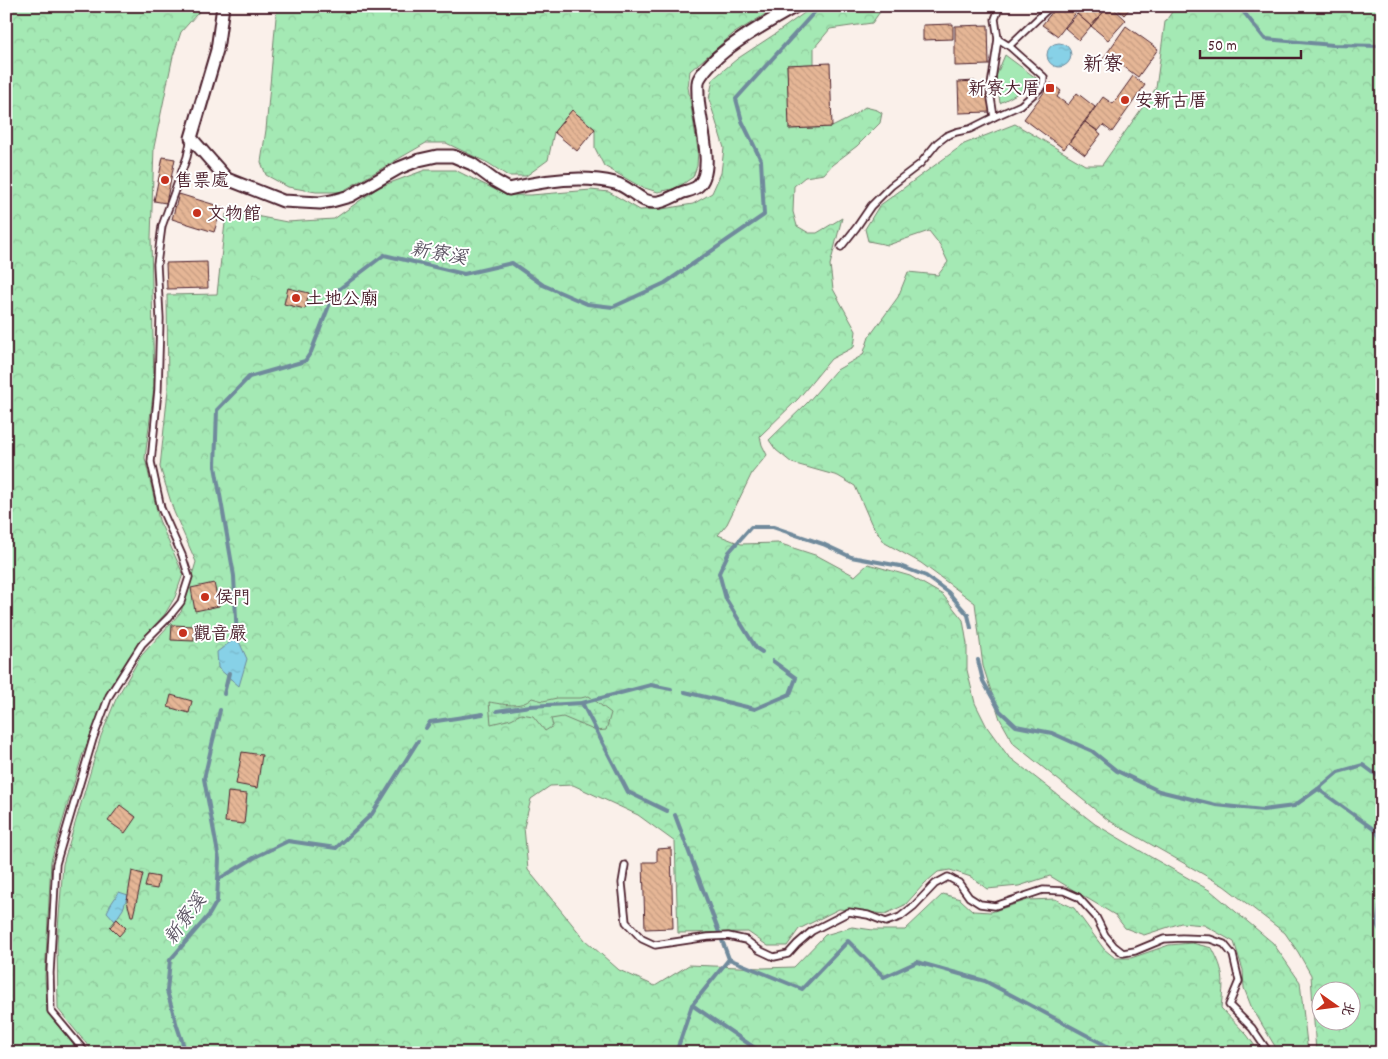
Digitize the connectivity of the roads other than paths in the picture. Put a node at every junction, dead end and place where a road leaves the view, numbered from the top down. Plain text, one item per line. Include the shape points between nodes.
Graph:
1 (223, 6) edge
2 (796, 6) edge
3 (1051, 6) edge
4 (1000, 7) edge
5 (998, 39) junction
6 (1009, 46) junction
7 (994, 117) junction
8 (191, 138) junction
9 (841, 247) dead end
10 (625, 865) dead end
11 (86, 1053) edge
12 (1269, 1053) edge

1 - 8 street via 217,50
2 - 8 street via 738,41 707,68 698,81 706,174 698,186 659,202 643,200 618,183 601,180 564,180 509,188 453,156 419,160 350,196 332,201 283,201 227,179
3 - 6 lane
4 - 5 lane via 995,20
5 - 6 lane
5 - 7 lane via 990,92
6 - 7 lane via 1044,77 1043,86 1021,105
7 - 9 lane via 946,136 920,164 871,206
8 - 11 lane via 162,226 157,264 160,319 158,390 151,462 161,508 189,577 181,602 142,644 109,696 56,864 50,973 52,1011
10 - 12 lane via 622,883 626,922 642,939 655,945 728,936 746,940 774,957 788,954 812,931 849,912 886,922 900,917 935,884 948,877 959,883 974,901 995,906 1043,890 1064,891 1078,897 1096,917 1105,935 1123,953 1164,939 1210,940 1224,944 1233,955 1239,980 1229,1005 1252,1028

